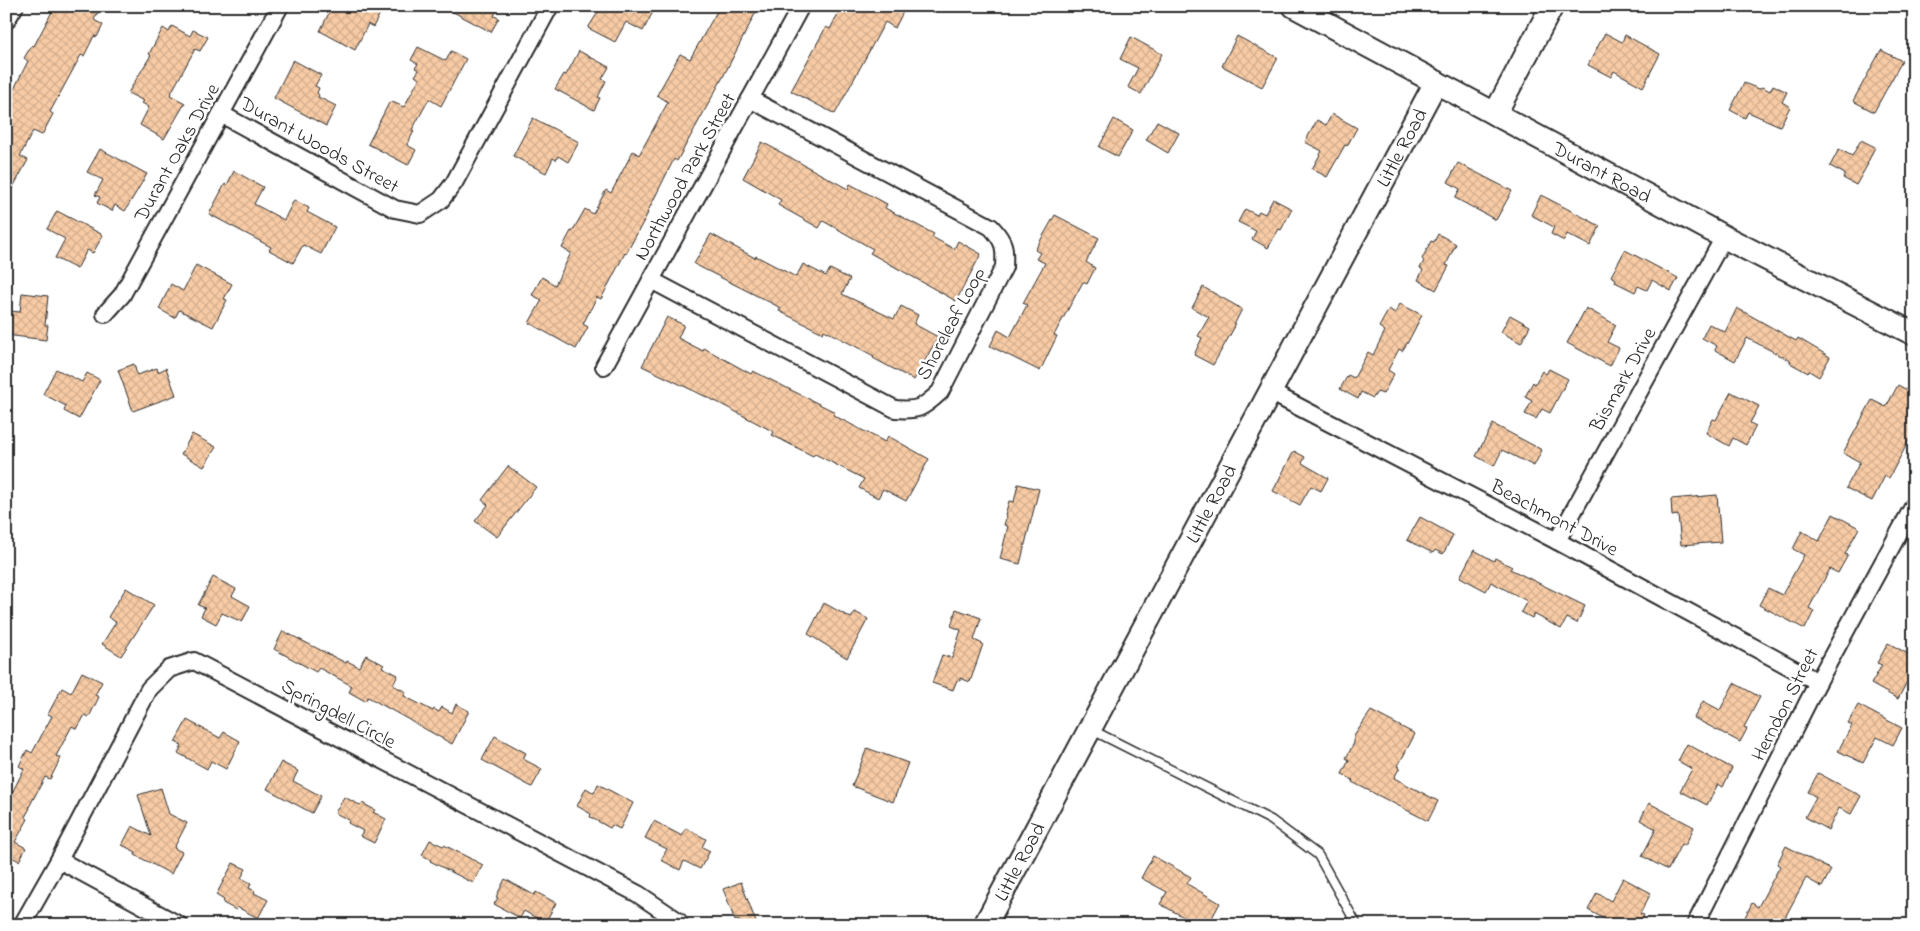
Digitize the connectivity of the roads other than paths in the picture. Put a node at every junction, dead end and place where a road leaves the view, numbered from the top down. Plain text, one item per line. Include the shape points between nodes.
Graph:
1 (15, 6) edge
2 (280, 6) edge
3 (550, 6) edge
4 (801, 6) edge
5 (1294, 6) edge
6 (1552, 6) edge
7 (6, 22) edge
8 (1436, 82) junction
9 (750, 99) junction
10 (222, 114) junction
11 (1496, 114) junction
12 (1724, 237) junction
13 (651, 280) junction
14 (105, 314) dead end
15 (1914, 334) edge
16 (604, 366) dead end
17 (1270, 392) junction
18 (1914, 505) edge
19 (1557, 541) junction
20 (1818, 682) junction
21 (1090, 729) junction
22 (59, 860) junction
23 (22, 925) edge
24 (180, 925) edge
25 (678, 925) edge
26 (985, 925) edge
27 (1357, 925) edge
28 (1695, 925) edge

1 - 7 street
2 - 10 street, Durant Oaks Drive
3 - 10 street, Durant Woods Street via 454,183 441,200 420,214 394,209
4 - 9 street, Northwood Park Street
5 - 8 street, Durant Road
6 - 11 street
8 - 11 street, Durant Road
8 - 17 street, Little Road
9 - 13 street, Northwood Park Street
9 - 13 street, Shoreleaf Loop via 991,227 1001,237 1005,247 1004,267 940,392 912,411 895,409
10 - 14 street, Durant Oaks Drive via 122,296
11 - 12 street, Durant Road
12 - 15 street, Durant Road
12 - 19 street, Bismark Drive
13 - 16 street, Northwood Park Street
17 - 19 street, Beachmont Drive
17 - 21 street, Little Road
18 - 20 street, Herndon Street
19 - 20 street, Beachmont Drive
20 - 28 street, Herndon Street
21 - 26 street, Little Road
21 - 27 lane via 1271,820 1318,855
22 - 23 street, Springdell Circle
22 - 24 street
22 - 25 street, Springdell Circle via 149,689 169,669 194,662 638,894 678,921

